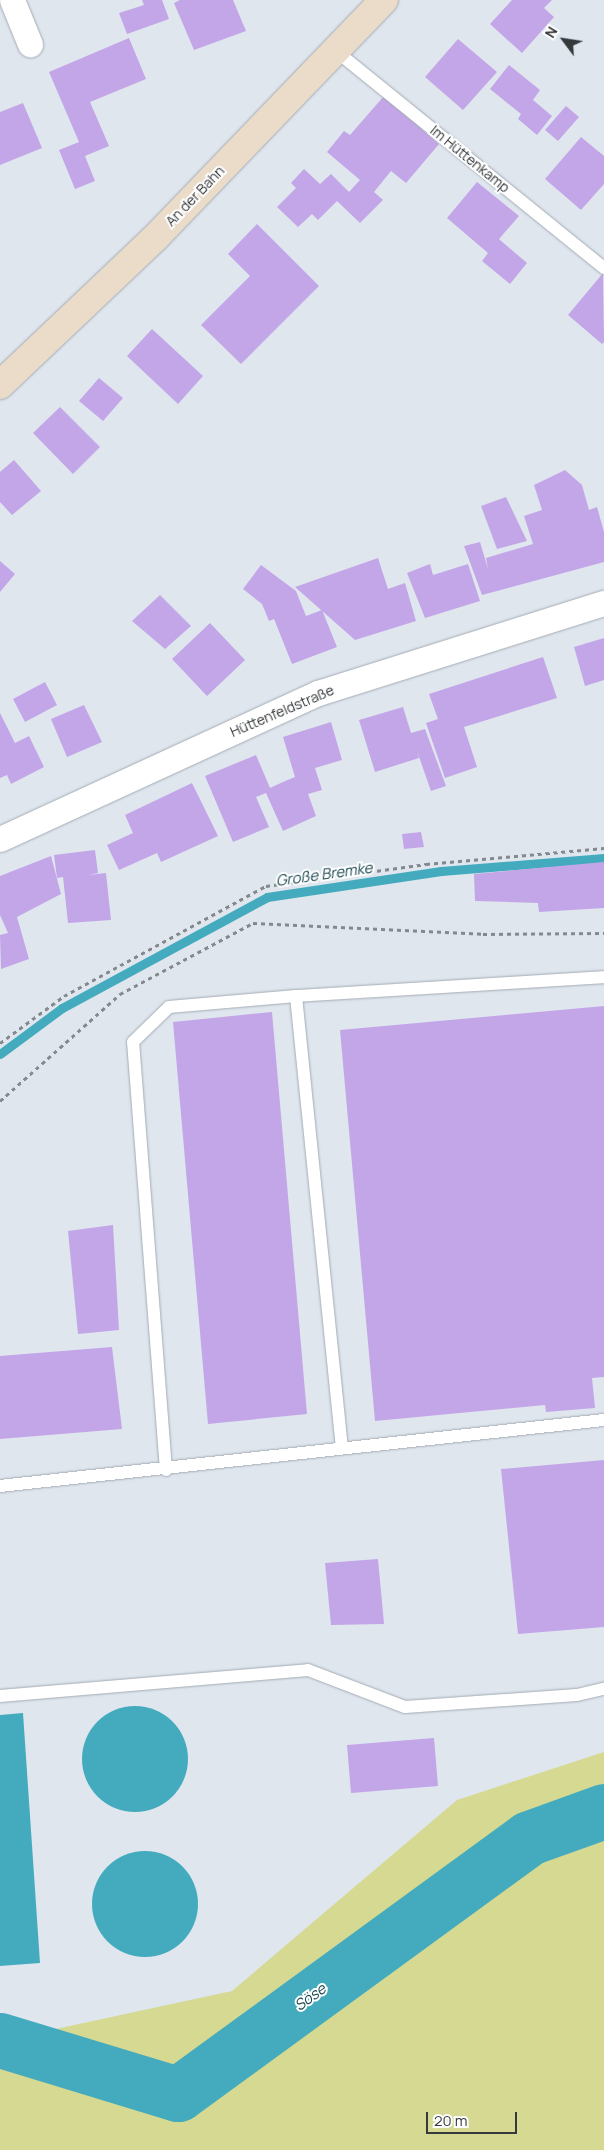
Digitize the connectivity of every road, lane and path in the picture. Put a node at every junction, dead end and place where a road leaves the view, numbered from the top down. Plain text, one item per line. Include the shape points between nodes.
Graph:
1 (12, 0) edge
2 (384, 0) edge
3 (30, 44) dead end
4 (336, 51) junction
5 (604, 268) edge
6 (0, 385) edge
7 (604, 602) edge
8 (0, 840) edge
9 (604, 848) edge
10 (604, 933) edge
11 (604, 977) edge
12 (296, 996) junction
13 (0, 1043) edge
14 (0, 1100) edge
15 (604, 1420) edge
16 (342, 1446) junction
17 (166, 1470) junction
18 (0, 1486) edge
19 (604, 1689) edge
20 (0, 1696) edge

1 - 3 street
2 - 4 street, An der Bahn
4 - 5 lane, Im Hüttenkamp
4 - 6 street, An der Bahn via 154,238
7 - 8 street, Hüttenfeldstraße via 318,693
9 - 13 path via 426,864 266,886 64,996
10 - 14 path via 483,934 253,923 120,994
11 - 12 lane
12 - 16 lane
12 - 17 lane via 169,1007 133,1042
15 - 16 lane
16 - 17 lane
17 - 18 lane
19 - 20 lane via 577,1695 405,1708 308,1670

